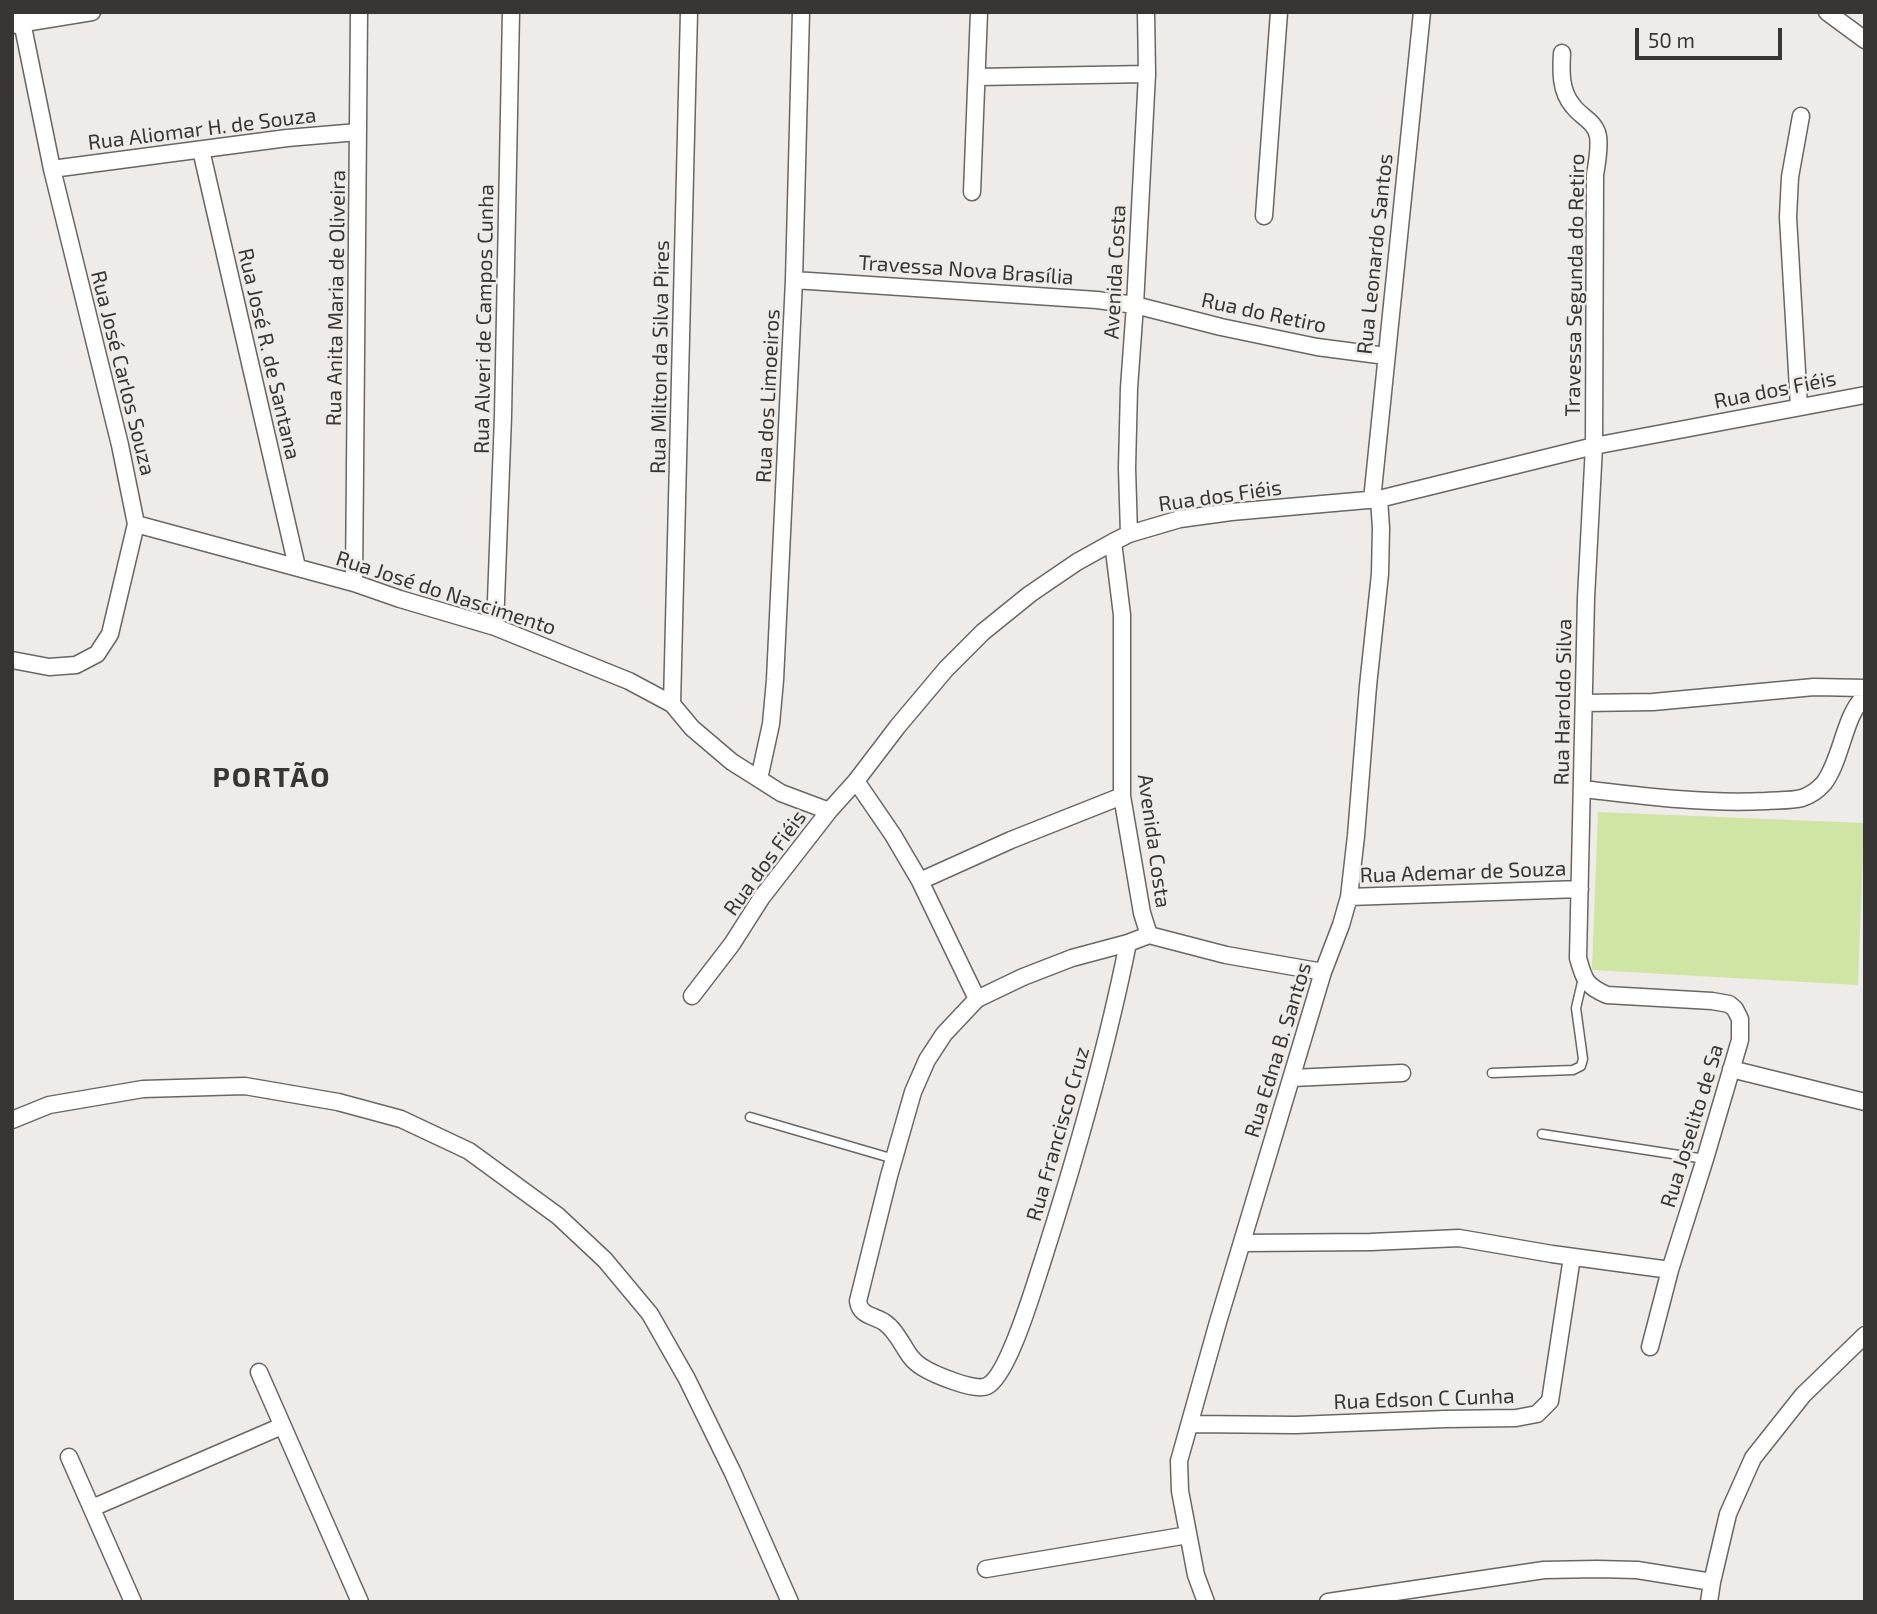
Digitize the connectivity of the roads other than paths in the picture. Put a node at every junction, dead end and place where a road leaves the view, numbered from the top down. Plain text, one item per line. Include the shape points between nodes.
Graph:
1 (92, 12) edge
2 (359, 12) edge
3 (511, 12) edge
4 (689, 12) edge
5 (801, 12) edge
6 (979, 12) edge
7 (1146, 12) edge
8 (1279, 12) edge
9 (1422, 12) edge
10 (1827, 12) edge
11 (18, 20) edge
12 (1865, 40) edge
13 (1562, 53) dead end
14 (1147, 74) junction
15 (977, 77) junction
16 (1801, 116) dead end
17 (359, 132) junction
18 (201, 150) junction
19 (52, 169) junction
20 (972, 192) dead end
21 (1264, 216) dead end
22 (794, 280) junction
23 (1135, 305) junction
24 (1386, 356) junction
25 (1865, 395) edge
26 (1799, 406) junction
27 (1594, 446) junction
28 (1375, 499) junction
29 (136, 524) junction
30 (1129, 534) junction
31 (1112, 542) junction
32 (297, 568) junction
33 (354, 583) junction
34 (495, 627) junction
35 (12, 660) edge
36 (1865, 688) edge
37 (1865, 696) edge
38 (1584, 703) junction
39 (673, 704) junction
40 (759, 779) junction
41 (856, 781) junction
42 (1583, 789) junction
43 (1122, 796) junction
44 (829, 811) junction
45 (920, 881) junction
46 (1580, 888) junction
47 (1349, 897) junction
48 (1149, 935) junction
49 (1128, 943) junction
50 (1323, 972) junction
51 (1583, 977) junction
52 (692, 996) dead end
53 (977, 999) junction
54 (1731, 1069) junction
55 (1402, 1073) dead end
56 (1492, 1073) dead end
57 (1292, 1078) junction
58 (1865, 1102) edge
59 (750, 1117) dead end
60 (12, 1120) edge
61 (1542, 1134) dead end
62 (894, 1159) junction
63 (1705, 1159) junction
64 (1242, 1243) junction
65 (1572, 1257) junction
66 (1670, 1270) junction
67 (1865, 1335) edge
68 (1650, 1348) dead end
69 (258, 1372) dead end
70 (1190, 1424) junction
71 (282, 1426) junction
72 (69, 1457) dead end
73 (92, 1508) junction
74 (1188, 1535) junction
75 (986, 1569) dead end
76 (1712, 1582) junction
77 (1407, 1596) edge
78 (133, 1602) edge
79 (360, 1602) edge
80 (790, 1602) edge
81 (1206, 1602) edge
82 (1328, 1602) edge
83 (1709, 1602) edge

1 - 11 street
2 - 17 street, Rua Anita Maria de Oliveira
3 - 34 street, Rua Alveri de Campos Cunha
4 - 39 street, Rua Milton da Silva Pires
5 - 22 street, Rua dos Limoeiros
6 - 15 street
7 - 14 street, Avenida Costa
8 - 21 street
9 - 24 street, Rua Leonardo Santos
10 - 12 street
11 - 19 street, Rua José Carlos Souza
13 - 27 street, Travessa Segunda do Retiro via 1564,91 1598,134 1593,229
14 - 15 street
14 - 23 street, Avenida Costa
15 - 20 street
16 - 26 street via 1788,217
17 - 18 street, Rua Aliomar H. de Souza
17 - 33 street, Rua Anita Maria de Oliveira
18 - 19 street, Rua Aliomar H. de Souza
18 - 32 street, Rua José R. de Santana
19 - 29 street, Rua José Carlos Souza
22 - 23 street, Travessa Nova Brasília
22 - 40 street, Rua dos Limoeiros via 775,680
23 - 24 street, Rua do Retiro via 1317,348
23 - 30 street, Avenida Costa via 1129,388
24 - 28 street, Rua Leonardo Santos
25 - 26 street, Rua dos Fiéis
26 - 27 street, Rua dos Fiéis
27 - 28 street, Rua dos Fiéis
27 - 38 street, Rua Haroldo Silva
28 - 30 street, Rua dos Fiéis via 1218,513
28 - 47 street, Rua Edna B. Santos via 1381,528 1380,574
29 - 32 street, Rua José do Nascimento
29 - 35 street, Rua José Carlos Souza via 110,634 97,654 76,666 48,667
30 - 31 street, Rua dos Fiéis
31 - 41 street, Rua dos Fiéis via 1030,594 983,632 946,669
31 - 43 street, Avenida Costa via 1122,615
32 - 33 street, Rua José do Nascimento
33 - 34 street, Rua José do Nascimento
34 - 39 street, Rua José do Nascimento via 629,681
36 - 38 street via 1814,687 1653,702
37 - 42 street via 1826,780 1801,799 1697,800
38 - 42 street, Rua Haroldo Silva
39 - 40 street, Rua José do Nascimento via 692,728
40 - 44 street, Rua José do Nascimento via 781,793
41 - 44 street, Rua dos Fiéis
41 - 45 street
42 - 46 street, Rua Haroldo Silva
43 - 45 street
43 - 48 street, Avenida Costa
44 - 52 street, Rua dos Fiéis
45 - 53 street
46 - 47 street, Rua Ademar de Souza
46 - 51 street, Rua Haroldo Silva via 1578,958
47 - 50 street, Rua Edna B. Santos
48 - 49 street
48 - 50 street via 1226,955
49 - 53 street via 1072,958
49 - 62 street, Rua Francisco Cruz via 1069,1179 1019,1335 987,1386 961,1384 921,1367 885,1323 862,1312 860,1286
50 - 57 street, Rua Edna B. Santos
51 - 54 street, Rua Joselito de Sa via 1592,989 1607,995 1729,1004 1741,1019
51 - 56 lane via 1576,1008 1581,1066
53 - 62 street via 927,1060
54 - 58 street
54 - 63 street, Rua Joselito de Sa
55 - 57 street
57 - 64 street, Rua Edna B. Santos
59 - 62 lane
60 - 80 street via 49,1105 143,1089 245,1086 338,1102 401,1119 469,1151 558,1216 605,1260 650,1314 727,1461
61 - 63 lane
63 - 66 street, Rua Joselito de Sa
64 - 65 street via 1459,1238
64 - 70 street, Rua Edna B. Santos
65 - 66 street
65 - 70 street, Rua Edson C Cunha via 1550,1401 1537,1413 1516,1418
66 - 68 street, Rua Joselito de Sa
67 - 76 street via 1803,1395 1753,1458 1728,1514
69 - 71 street
70 - 74 street, Rua Edna B. Santos via 1179,1461
71 - 73 street
71 - 79 street
72 - 73 street
73 - 78 street
74 - 75 street
74 - 81 street, Rua Edna B. Santos
76 - 77 street via 1637,1570 1544,1570
76 - 83 street
77 - 82 street

